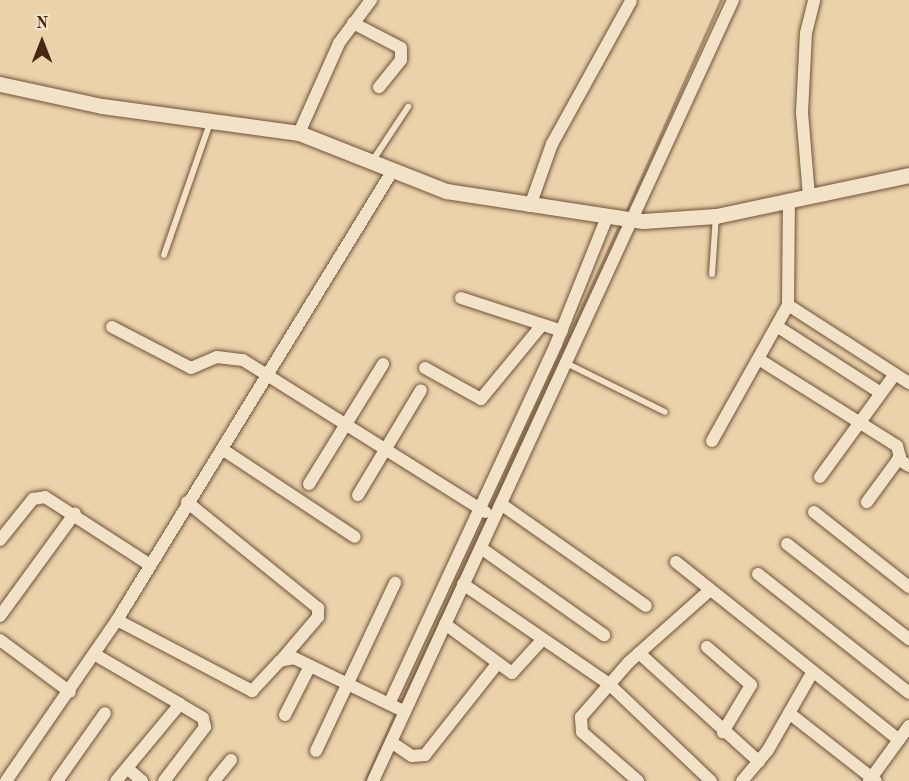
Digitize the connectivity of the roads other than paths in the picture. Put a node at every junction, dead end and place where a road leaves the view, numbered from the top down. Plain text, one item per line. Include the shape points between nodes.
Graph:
1 (370, 0) edge
2 (733, 0) edge
3 (814, 0) edge
4 (631, 1) edge
5 (353, 23) junction
6 (0, 84) edge
7 (379, 87) dead end
8 (408, 107) dead end
9 (210, 123) junction
10 (299, 133) junction
11 (372, 161) junction
12 (393, 170) junction
13 (909, 175) edge
14 (809, 196) junction
15 (789, 200) junction
16 (530, 206) junction
17 (716, 216) junction
18 (619, 218) junction
19 (164, 255) dead end
20 (712, 274) dead end
21 (461, 298) dead end
22 (788, 306) junction
23 (542, 324) junction
24 (112, 327) dead end
25 (778, 327) junction
26 (562, 331) junction
27 (760, 360) junction
28 (565, 362) junction
29 (383, 364) dead end
30 (425, 368) dead end
31 (895, 374) junction
32 (270, 376) junction
33 (909, 383) edge
34 (421, 390) dead end
35 (881, 393) junction
36 (665, 412) dead end
37 (861, 420) junction
38 (344, 421) junction
39 (712, 441) dead end
40 (222, 449) junction
41 (386, 451) junction
42 (904, 462) edge
43 (820, 477) dead end
44 (309, 484) dead end
45 (358, 495) dead end
46 (187, 502) junction
47 (867, 502) dead end
48 (501, 504) junction
49 (75, 513) junction
50 (814, 513) dead end
51 (487, 514) junction
52 (355, 537) dead end
53 (0, 540) edge
54 (787, 544) dead end
55 (481, 548) junction
56 (676, 562) dead end
57 (150, 565) junction
58 (758, 574) dead end
59 (395, 583) dead end
60 (463, 584) junction
61 (909, 586) edge
62 (710, 590) junction
63 (646, 606) dead end
64 (0, 616) edge
65 (117, 620) junction
66 (445, 624) junction
67 (604, 635) dead end
68 (909, 639) edge
69 (0, 640) edge
70 (542, 640) junction
71 (707, 647) dead end
72 (639, 653) junction
73 (94, 654) junction
74 (283, 658) junction
75 (498, 663) junction
76 (310, 666) junction
77 (812, 673) junction
78 (349, 684) junction
79 (609, 684) junction
80 (69, 692) junction
81 (909, 693) edge
82 (180, 704) junction
83 (397, 708) junction
84 (105, 713) dead end
85 (789, 713) junction
86 (285, 714) dead end
87 (909, 726) edge
88 (723, 732) junction
89 (899, 740) junction
90 (391, 742) junction
91 (316, 751) dead end
92 (231, 760) dead end
93 (759, 762) junction
94 (127, 768) junction
95 (872, 780) edge
96 (6, 781) edge
97 (57, 781) edge
98 (116, 781) edge
99 (142, 781) edge
100 (164, 781) edge
101 (214, 781) edge
102 (373, 781) edge
103 (638, 781) edge
104 (711, 781) edge
105 (742, 781) edge

1 - 5 street
2 - 18 street
3 - 14 street via 806,33 802,112
4 - 16 street via 552,144
5 - 7 street via 401,48 401,60
5 - 10 street via 339,43
6 - 9 street
8 - 11 lane
9 - 10 street
9 - 19 lane
10 - 11 street
11 - 12 street
12 - 16 street via 446,191
12 - 32 street
13 - 14 street
14 - 15 street
15 - 17 street
15 - 22 street
16 - 18 street
17 - 18 street
17 - 20 lane
18 - 26 street
18 - 28 street
21 - 23 street
22 - 25 street
22 - 31 street
23 - 26 street
23 - 30 street via 481,399
24 - 32 street via 191,368 226,357 243,360
25 - 27 street
25 - 35 street
26 - 51 street
27 - 37 street
27 - 39 street
28 - 36 lane
28 - 48 street
29 - 38 street
31 - 33 street
31 - 35 street
32 - 38 street
32 - 40 street
34 - 41 street
35 - 37 street
37 - 42 street via 897,446
37 - 43 street
38 - 41 street
38 - 44 street
40 - 46 street
40 - 52 street
41 - 45 street
41 - 51 street
42 - 47 street
46 - 57 street
46 - 74 street via 318,608 318,618
48 - 51 street
48 - 63 street
49 - 53 street via 54,499 33,499
49 - 57 street
49 - 64 street
50 - 61 street
51 - 55 street
51 - 83 street
54 - 68 street
55 - 60 street
55 - 67 street
56 - 62 street
57 - 65 street
58 - 81 street
59 - 78 street
60 - 66 street
60 - 70 street
62 - 72 street
62 - 77 street
65 - 73 street
65 - 74 street via 252,691
66 - 75 street
66 - 83 street
69 - 80 street
70 - 75 street via 518,672
70 - 79 street
71 - 88 street via 751,685
72 - 79 street
72 - 88 street
73 - 80 street
73 - 82 street
74 - 76 street
75 - 90 street via 425,755 412,756
76 - 78 street
76 - 86 street
77 - 85 street
77 - 89 street
78 - 83 street
78 - 91 street
79 - 103 street via 581,717 582,732
79 - 104 street
80 - 96 street
82 - 94 street
82 - 100 street via 203,718 205,727
83 - 90 street
84 - 97 street
85 - 93 street
85 - 95 street
87 - 89 street
88 - 93 street
89 - 95 street
90 - 102 street
92 - 101 street
93 - 105 street
94 - 98 street
94 - 99 street

